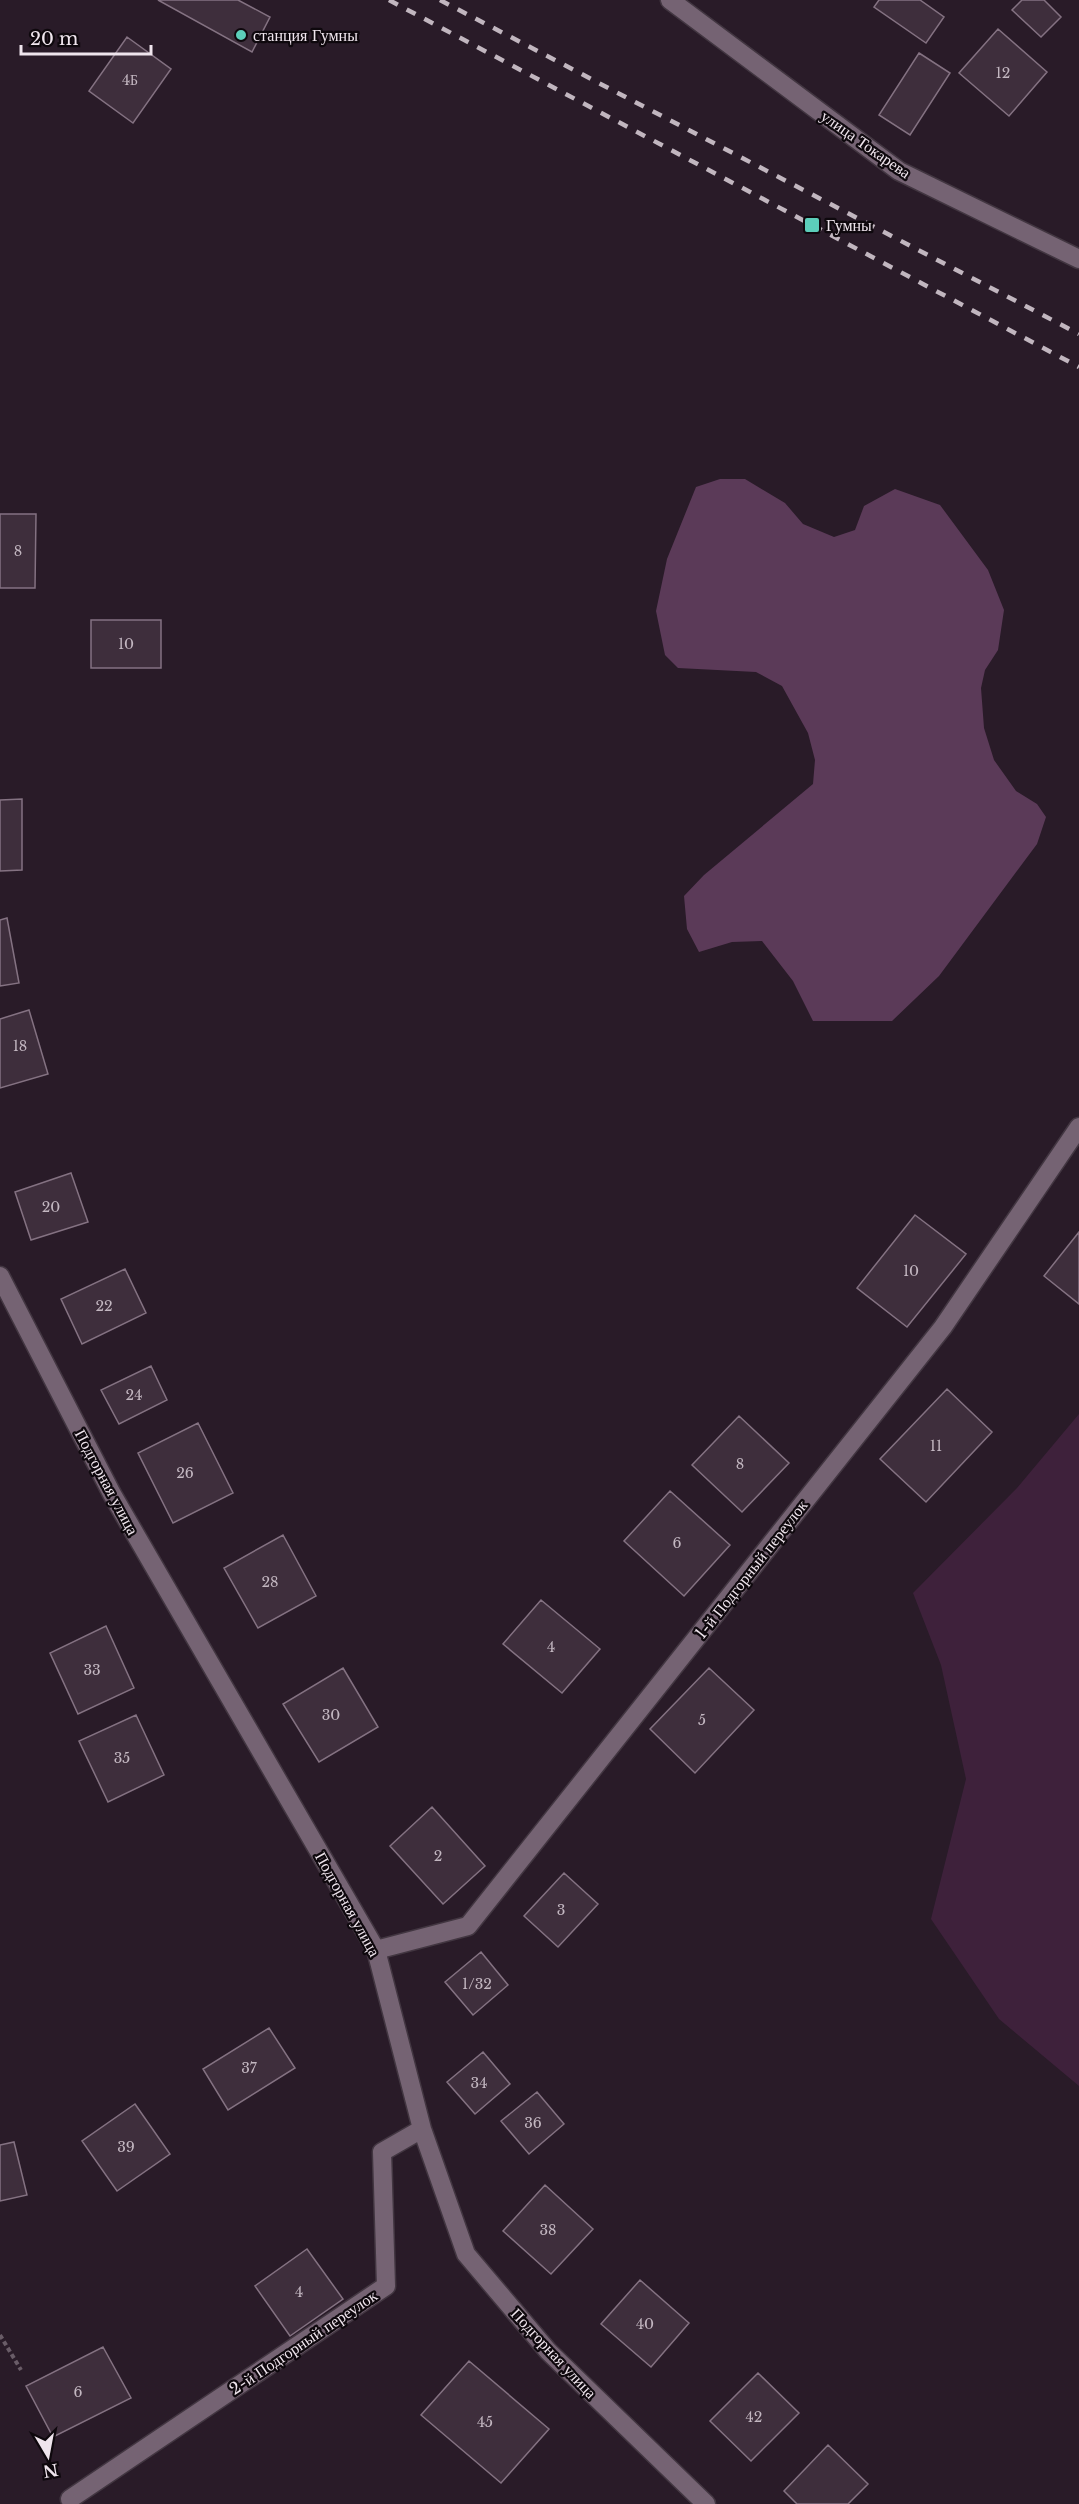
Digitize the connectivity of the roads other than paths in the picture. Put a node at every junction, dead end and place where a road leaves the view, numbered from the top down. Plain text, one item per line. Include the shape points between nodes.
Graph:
1 (670, 0) edge
2 (1079, 259) edge
3 (1079, 1127) edge
4 (0, 1276) edge
5 (376, 1950) junction
6 (422, 2129) junction
7 (70, 2499) dead end
8 (706, 2504) edge

1 - 2 street, улица Токарева via 899,171
3 - 5 street, 1-й Подгорный переулок via 943,1327 468,1926
4 - 5 street, Подгорная улица via 112,1494
5 - 6 street, Подгорная улица
6 - 7 street, 2-й Подгорный переулок via 382,2152 386,2286
6 - 8 street, Подгорная улица via 466,2254 548,2351

